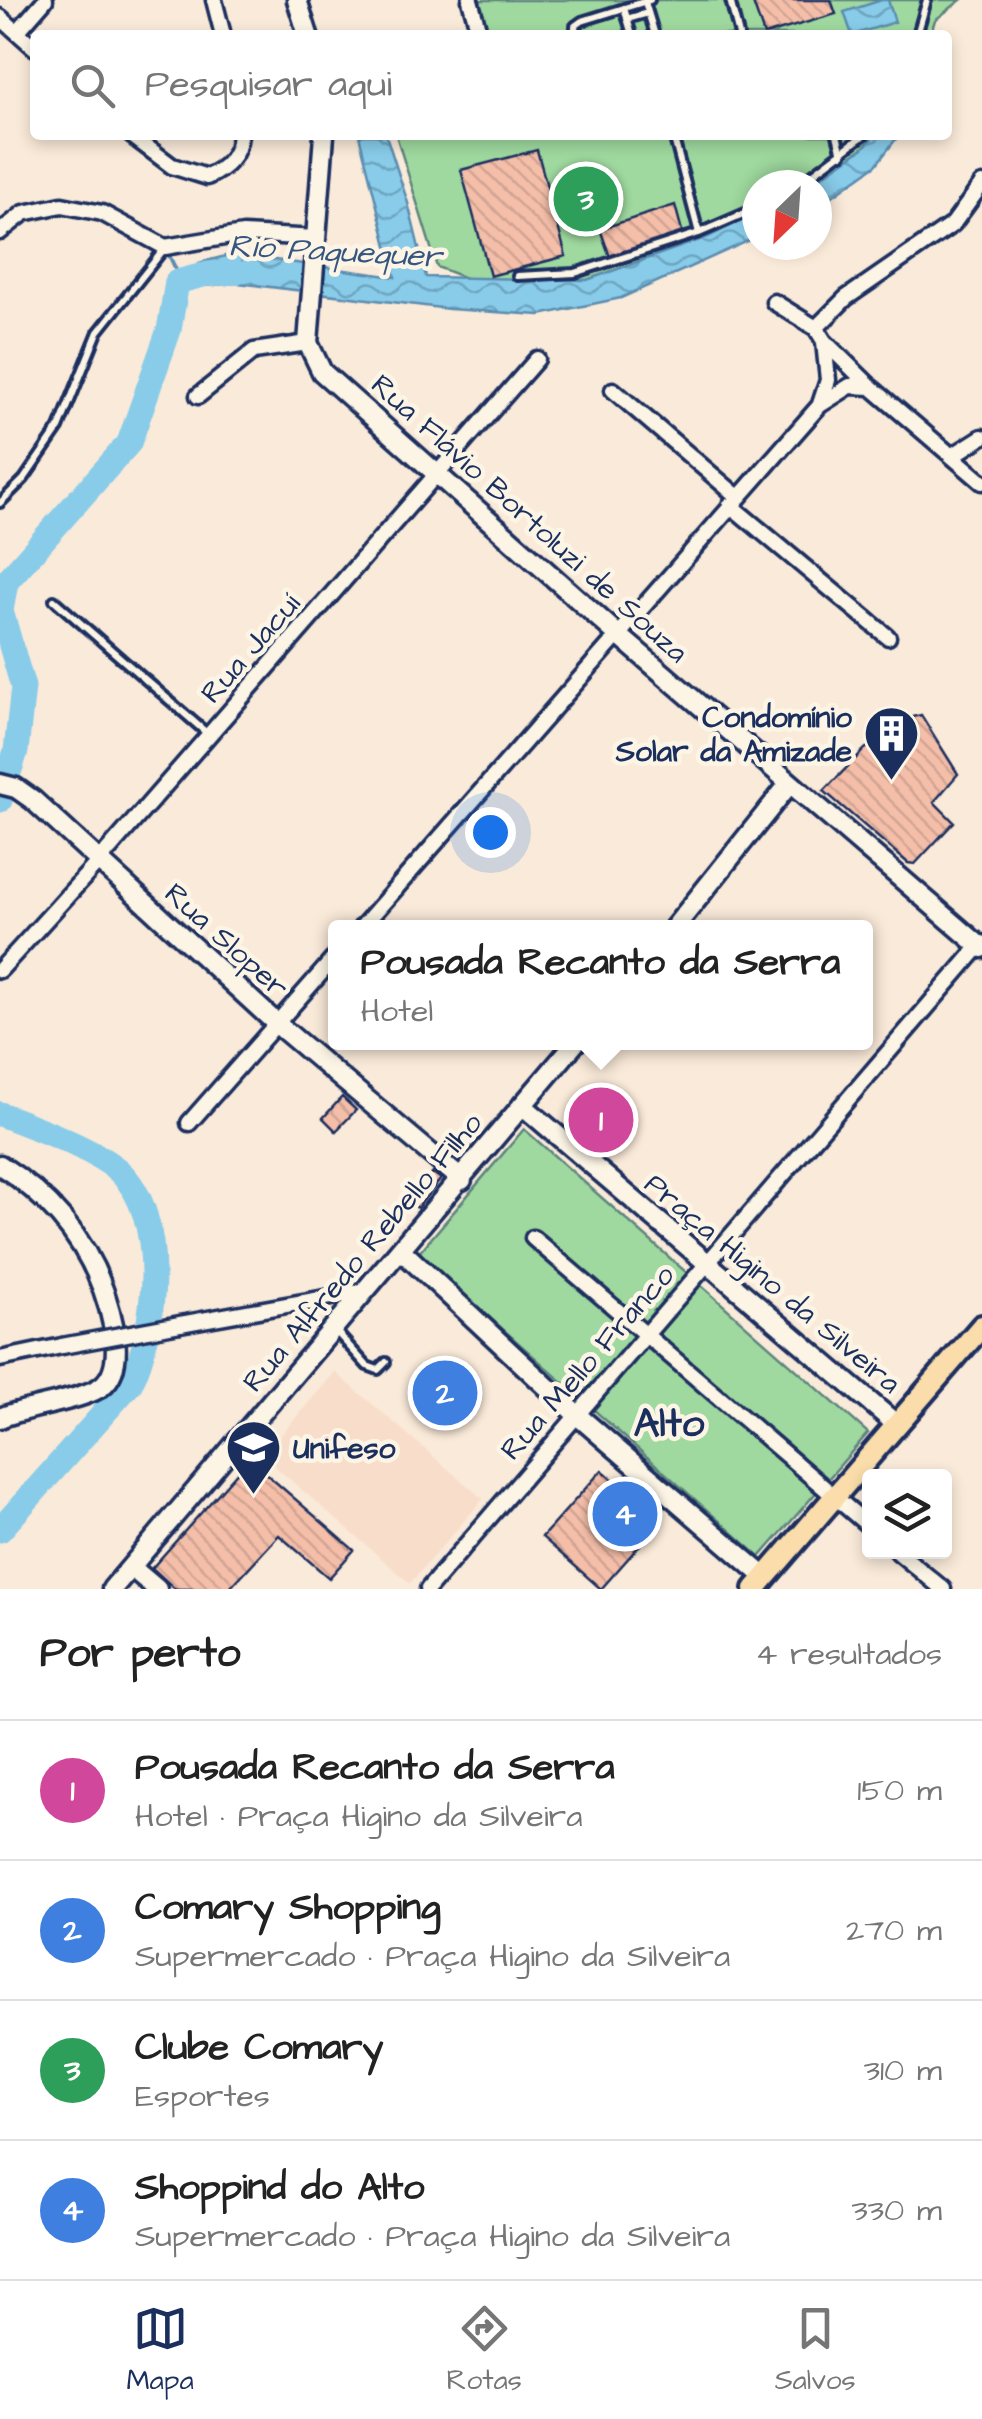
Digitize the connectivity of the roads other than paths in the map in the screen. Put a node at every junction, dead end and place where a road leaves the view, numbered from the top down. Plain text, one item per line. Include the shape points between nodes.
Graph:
1 (45, 0) edge
2 (214, 0) edge
3 (297, 0) edge
4 (470, 0) edge
5 (730, 0) edge
6 (927, 0) edge
7 (648, 1) edge
8 (624, 8) junction
9 (648, 13) junction
10 (0, 17) edge
11 (627, 19) junction
12 (222, 30) edge
13 (306, 30) edge
14 (479, 30) edge
15 (576, 30) edge
16 (630, 30) edge
17 (653, 30) edge
18 (738, 30) edge
19 (918, 30) edge
20 (18, 32) junction
21 (30, 43) edge
22 (138, 140) edge
23 (239, 140) edge
24 (324, 140) edge
25 (673, 140) edge
26 (838, 140) edge
27 (858, 140) edge
28 (842, 154) junction
29 (819, 170) edge
30 (982, 184) edge
31 (742, 214) edge
32 (1, 227) edge
33 (699, 233) junction
34 (316, 238) junction
35 (165, 246) junction
36 (518, 276) dead end
37 (774, 302) dead end
38 (820, 335) junction
39 (308, 342) junction
40 (536, 359) dead end
41 (871, 386) junction
42 (614, 390) dead end
43 (198, 396) dead end
44 (820, 405) junction
45 (982, 436) edge
46 (952, 456) junction
47 (440, 473) junction
48 (982, 482) edge
49 (734, 501) junction
50 (0, 503) edge
51 (54, 600) dead end
52 (616, 634) junction
53 (888, 637) dead end
54 (210, 736) junction
55 (790, 782) junction
56 (8, 786) edge
57 (99, 862) junction
58 (368, 920) edge
59 (680, 920) edge
60 (981, 945) edge
61 (328, 965) edge
62 (0, 970) edge
63 (277, 1024) junction
64 (569, 1050) edge
65 (522, 1105) junction
66 (189, 1123) dead end
67 (0, 1165) edge
68 (462, 1180) junction
69 (533, 1238) dead end
70 (401, 1250) junction
71 (708, 1265) junction
72 (365, 1291) junction
73 (982, 1326) edge
74 (333, 1328) junction
75 (648, 1336) junction
76 (0, 1360) edge
77 (386, 1362) dead end
78 (577, 1415) junction
79 (0, 1418) edge
80 (898, 1425) junction
81 (836, 1498) junction
82 (862, 1520) edge
83 (907, 1559) edge
84 (132, 1567) junction
85 (760, 1583) edge
86 (112, 1589) edge
87 (157, 1589) edge
88 (428, 1589) edge
89 (943, 1589) edge

1 - 20 street
2 - 12 street
3 - 13 street
4 - 14 street
5 - 18 lane
6 - 19 lane
7 - 8 lane
7 - 9 lane
8 - 11 lane
8 - 15 lane via 578,22
9 - 11 lane
9 - 17 lane
10 - 20 street
11 - 16 lane
20 - 21 street
22 - 23 street via 172,166 207,177 224,169
24 - 34 street
25 - 33 lane
26 - 28 lane
27 - 28 lane
28 - 29 lane
30 - 38 street via 953,224 846,298
31 - 33 lane
32 - 35 street via 41,208 84,206
33 - 36 lane via 575,273
34 - 35 street via 243,234
34 - 39 street
35 - 50 lane via 98,332 58,428
37 - 38 street
38 - 41 street
38 - 44 street via 828,380
39 - 43 street via 254,351
39 - 47 street, Rua Flávio Bortoluzi de Souza via 322,372
40 - 47 street, Rua Jacuí
41 - 44 street via 850,386
41 - 46 street
42 - 49 street
44 - 49 street
45 - 46 street
46 - 48 street
47 - 52 street, Rua Flávio Bortoluzi de Souza
47 - 54 street, Rua Jacuí
49 - 52 street
49 - 53 street
51 - 54 lane
52 - 55 street, Rua Flávio Bortoluzi de Souza
52 - 58 street
54 - 57 street, Rua Jacuí
55 - 59 street
55 - 60 street, Rua Flávio Bortoluzi de Souza
56 - 57 street, Rua Sloper via 34,800
57 - 62 street, Rua Jacuí
57 - 63 street, Rua Sloper
60 - 71 street, Rua Mello Franco
61 - 63 street
63 - 66 street
63 - 68 street, Rua Sloper
64 - 65 street, Rua Alfredo Rebello Filho
65 - 68 street, Rua Alfredo Rebello Filho
65 - 71 street, Praça Higino da Silveira
67 - 79 street via 28,1182 79,1238 104,1288 116,1355 102,1386
68 - 70 street, Rua Alfredo Rebello Filho
69 - 75 street
70 - 72 street, Rua Alfredo Rebello Filho
70 - 78 street
71 - 75 street, Rua Mello Franco
71 - 80 street, Praça Higino da Silveira
72 - 74 street, Rua Alfredo Rebello Filho
72 - 76 street, bridge
73 - 80 main road
74 - 77 lane via 367,1366 378,1370
74 - 84 street, Rua Alfredo Rebello Filho
75 - 78 street, Rua Mello Franco
75 - 81 street
78 - 85 street
78 - 88 street, Rua Mello Franco
80 - 81 main road
81 - 82 street
81 - 85 main road
83 - 89 street
84 - 86 street, Rua Alfredo Rebello Filho
84 - 87 street

